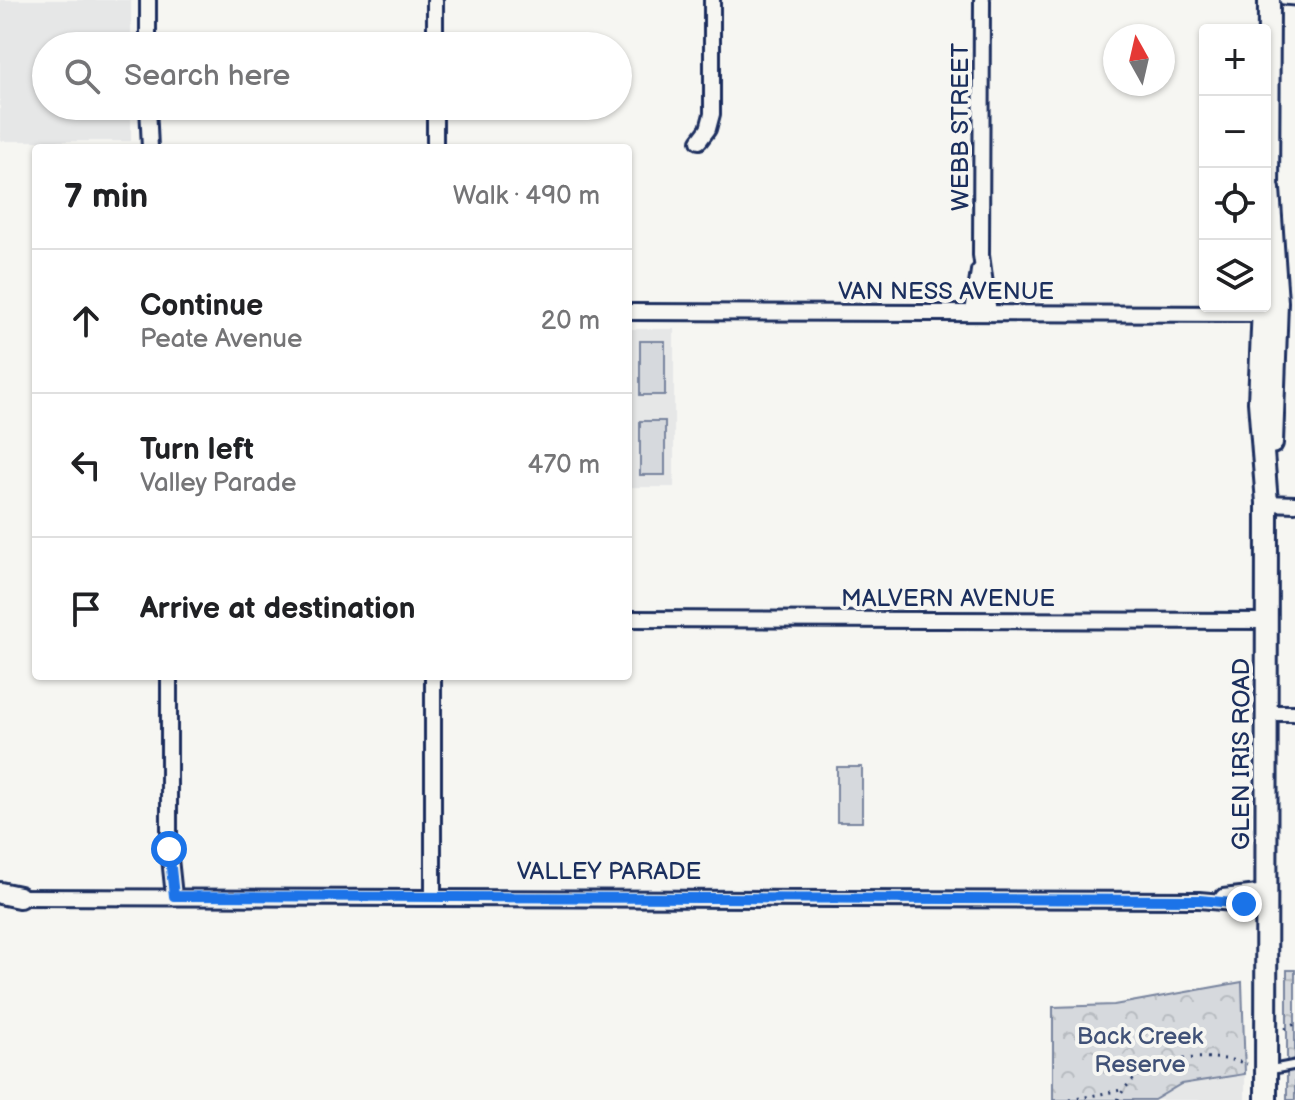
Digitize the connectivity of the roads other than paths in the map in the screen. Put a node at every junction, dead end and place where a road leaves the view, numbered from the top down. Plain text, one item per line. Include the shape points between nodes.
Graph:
1 (148, 0) edge
2 (435, 0) edge
3 (712, 0) edge
4 (982, 0) edge
5 (1269, 0) edge
6 (1284, 0) edge
7 (1295, 1) edge
8 (148, 32) edge
9 (435, 32) edge
10 (149, 120) edge
11 (435, 120) edge
12 (699, 141) dead end
13 (150, 144) edge
14 (435, 144) edge
15 (1269, 168) edge
16 (1271, 236) edge
17 (981, 255) junction
18 (1274, 306) edge
19 (632, 312) edge
20 (973, 313) junction
21 (989, 313) junction
22 (1267, 503) junction
23 (1295, 504) edge
24 (632, 619) edge
25 (1267, 621) junction
26 (169, 680) edge
27 (433, 680) edge
28 (1267, 713) junction
29 (1295, 713) edge
30 (6, 896) edge
31 (168, 896) junction
32 (433, 897) junction
33 (1267, 899) junction
34 (1295, 1065) edge
35 (1257, 1067) junction
36 (1266, 1100) edge

1 - 8 street
2 - 9 street
3 - 12 street via 711,121
4 - 17 street, WEBB STREET
5 - 15 main road, GLEN IRIS ROAD
6 - 7 lane
10 - 13 street
11 - 14 street
16 - 18 main road, GLEN IRIS ROAD
17 - 20 street, WEBB STREET
17 - 21 street, WEBB STREET
18 - 21 street, VAN NESS AVENUE
18 - 22 main road, GLEN IRIS ROAD via 1276,393
18 - 22 main road, GLEN IRIS ROAD via 1267,313 1259,402
19 - 20 street, VAN NESS AVENUE
20 - 21 street, VAN NESS AVENUE
22 - 23 street
22 - 25 main road, GLEN IRIS ROAD
24 - 25 street, MALVERN AVENUE
25 - 28 main road, GLEN IRIS ROAD
26 - 31 street
27 - 32 street
28 - 29 street
28 - 33 main road, GLEN IRIS ROAD
30 - 31 street, VALLEY PARADE
31 - 32 street, VALLEY PARADE
32 - 33 street, VALLEY PARADE
33 - 35 main road, GLEN IRIS ROAD
34 - 35 lane
35 - 36 main road, GLEN IRIS ROAD

